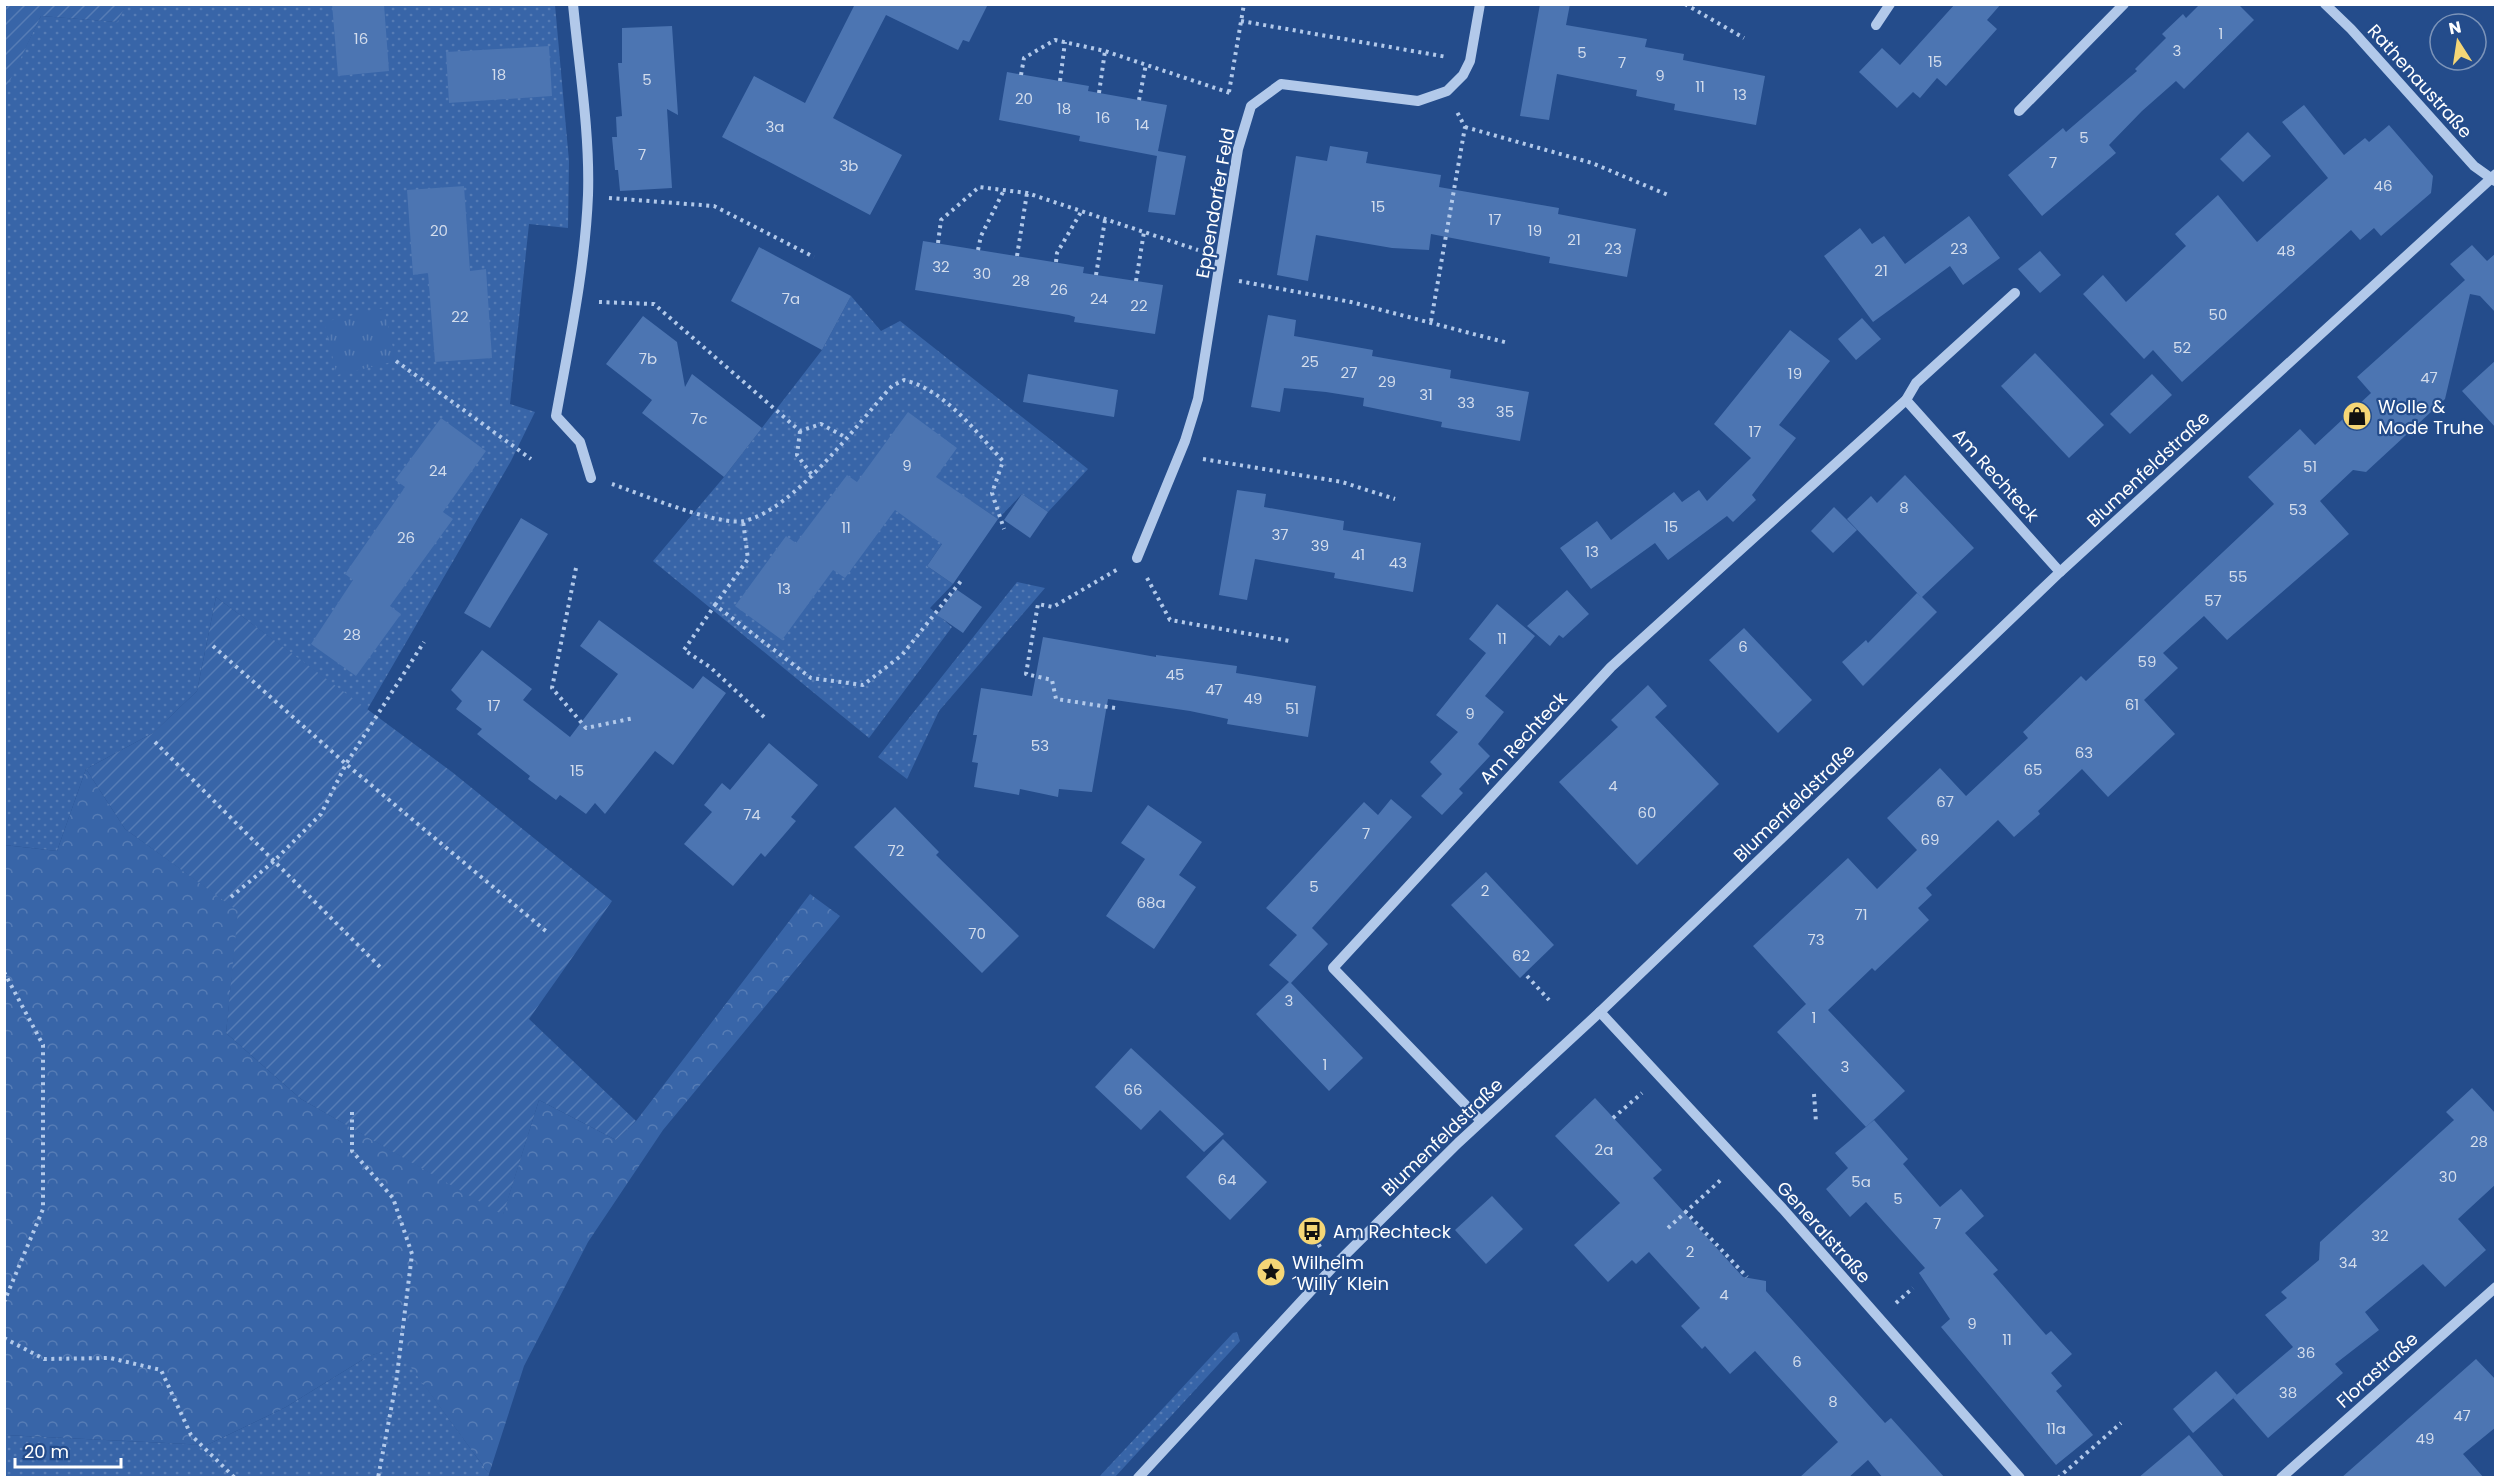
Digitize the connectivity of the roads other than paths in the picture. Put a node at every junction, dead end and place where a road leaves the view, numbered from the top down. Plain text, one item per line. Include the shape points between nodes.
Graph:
1 (573, 4) edge
2 (1480, 4) edge
3 (1890, 4) edge
4 (2124, 4) edge
5 (2325, 4) edge
6 (1876, 25) dead end
7 (2019, 111) dead end
8 (2494, 178) edge
9 (2015, 293) dead end
10 (1906, 400) junction
11 (591, 478) road end
12 (1137, 558) road end
13 (2061, 572) junction
14 (1600, 1012) junction
15 (1481, 1121) junction
16 (2496, 1287) edge
17 (1138, 1478) edge
18 (2020, 1478) edge
19 (2281, 1478) edge

1 - 11 street via 588,196 577,301 556,417 580,442
2 - 12 street, Eppendorfer Feld via 1470,61 1447,91 1418,101 1281,84 1251,106 1238,148 1198,399
3 - 6 street
4 - 7 street
5 - 8 street, Rathenaustraße via 2474,166
8 - 13 street, Blumenfeldstraße
9 - 10 street, Am Rechteck via 1916,383
10 - 13 street, Am Rechteck
10 - 15 street, Am Rechteck via 1611,667 1334,968
13 - 14 street, Blumenfeldstraße
14 - 15 street, Blumenfeldstraße
14 - 18 street, Generalstraße via 1741,1163
15 - 17 street, Blumenfeldstraße via 1338,1261
16 - 19 street, Florastraße

